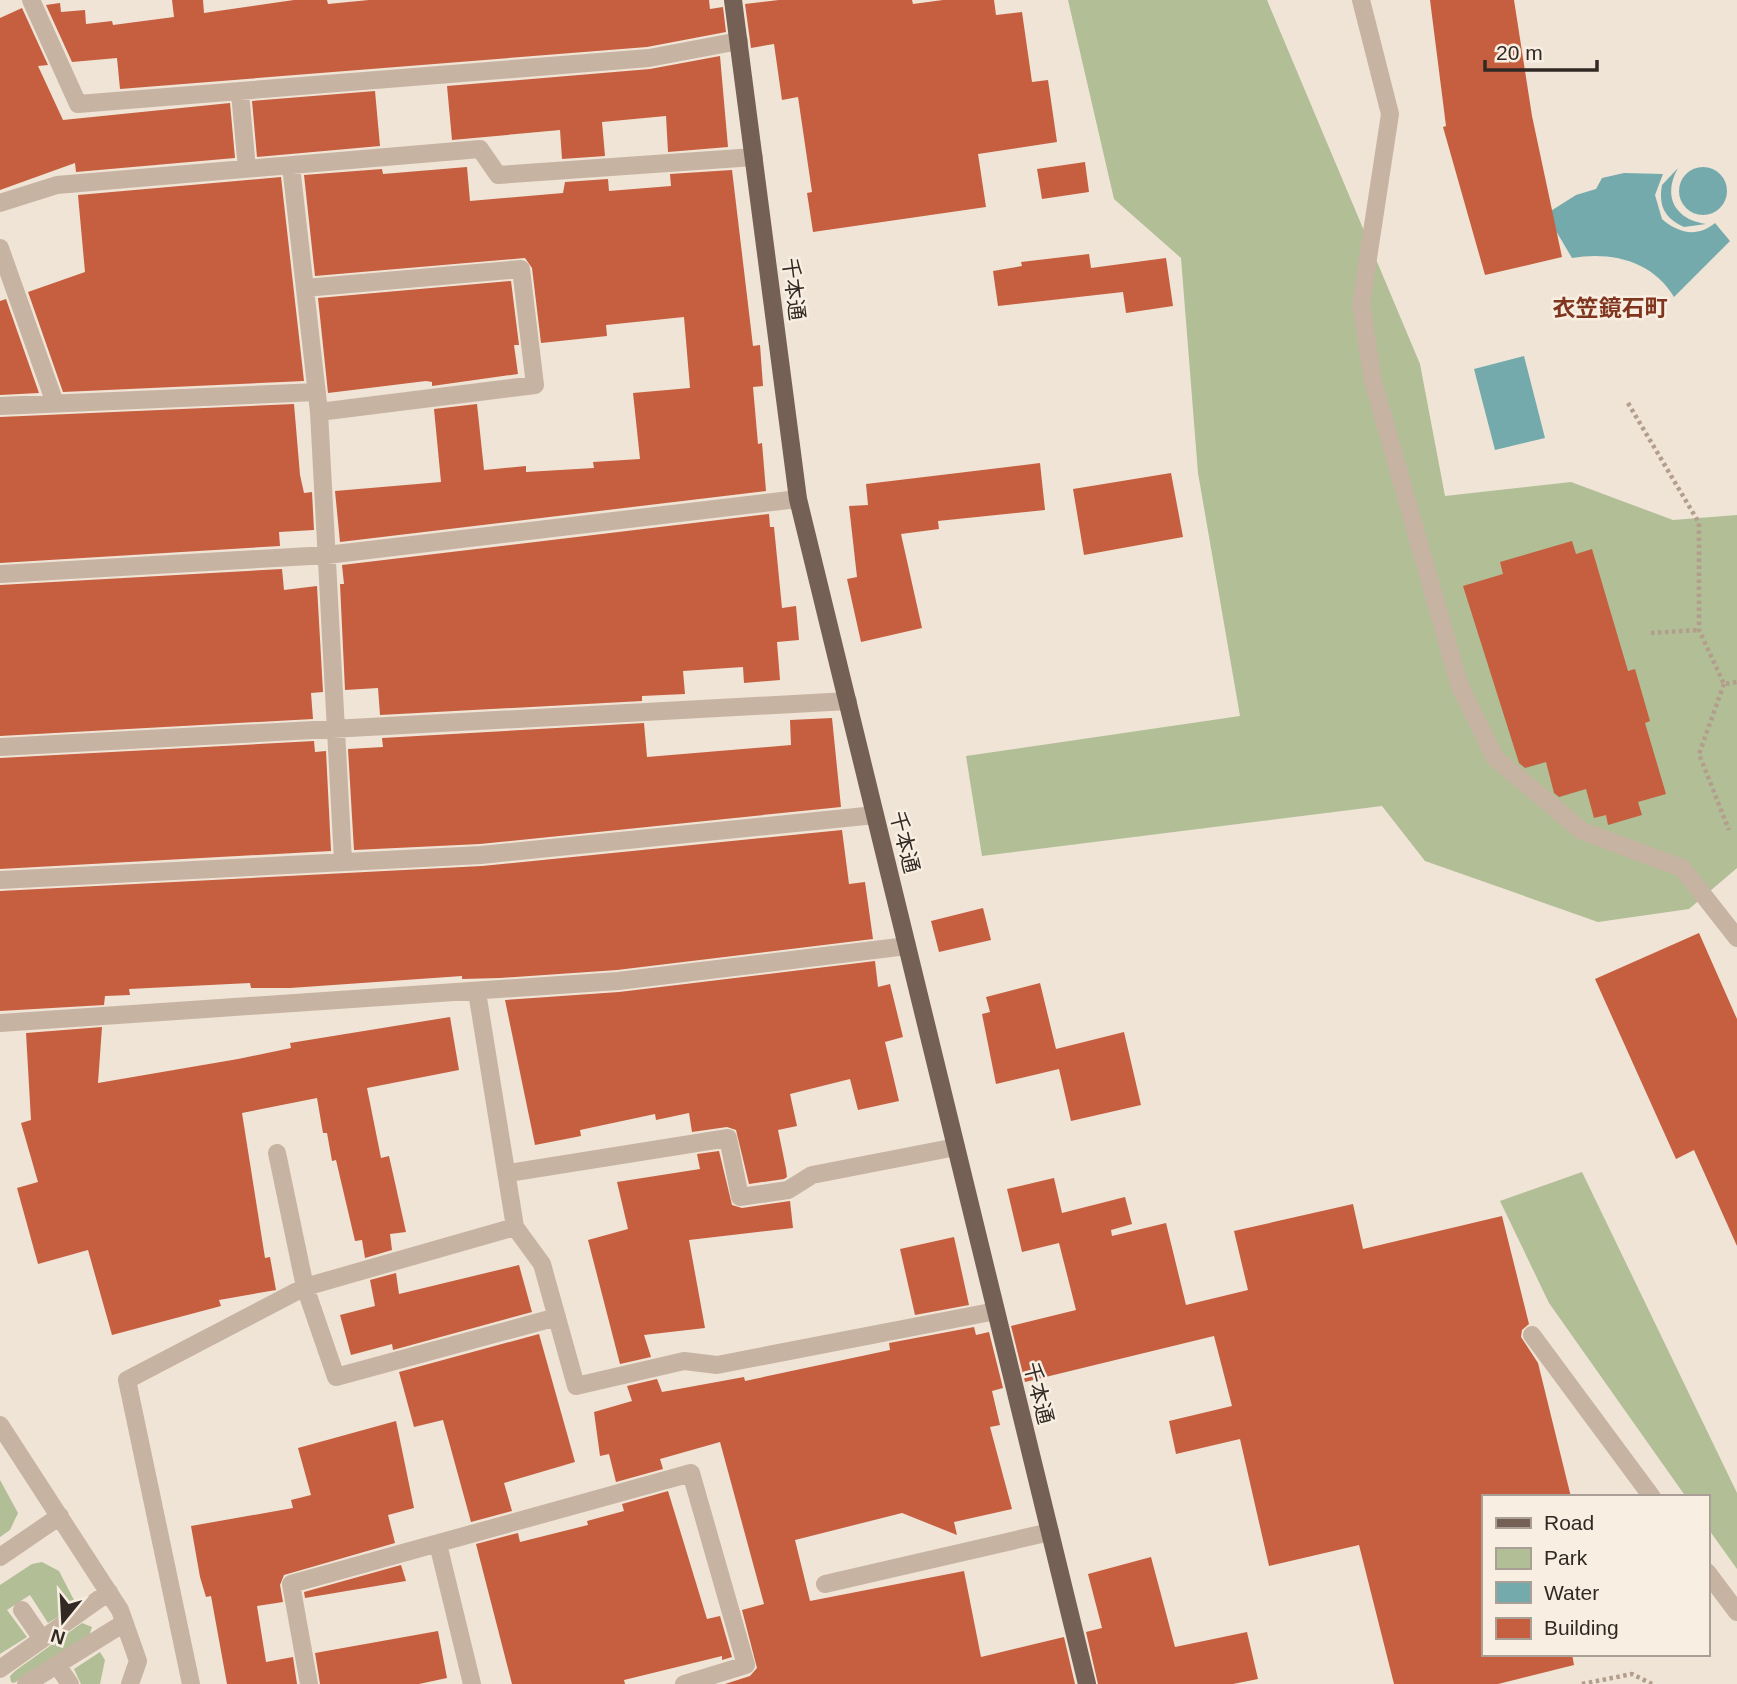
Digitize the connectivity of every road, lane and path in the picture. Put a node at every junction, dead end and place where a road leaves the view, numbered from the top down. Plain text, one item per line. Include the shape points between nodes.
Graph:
1 (31, 0) edge
2 (733, 0) edge
3 (1361, 0) edge
4 (739, 41) junction
5 (240, 93) junction
6 (754, 157) junction
7 (291, 166) junction
8 (247, 169) junction
9 (0, 203) edge
10 (0, 248) edge
11 (305, 288) junction
12 (317, 392) junction
13 (55, 403) junction
14 (1628, 403) dead end
15 (0, 406) edge
16 (319, 412) junction
17 (798, 499) junction
18 (327, 555) junction
19 (0, 574) edge
20 (1699, 630) junction
21 (1651, 633) dead end
22 (1737, 682) edge
23 (1724, 684) junction
24 (848, 701) junction
25 (336, 729) junction
26 (0, 747) edge
27 (875, 815) junction
28 (1729, 830) dead end
29 (343, 861) junction
30 (0, 880) edge
31 (1737, 937) edge
32 (907, 946) junction
33 (477, 992) junction
34 (0, 1023) edge
35 (956, 1147) junction
36 (277, 1153) dead end
37 (508, 1172) junction
38 (515, 1227) junction
39 (304, 1287) junction
40 (996, 1311) junction
41 (557, 1317) junction
42 (1532, 1335) dead end
43 (0, 1425) edge
44 (1651, 1495) edge
45 (60, 1516) junction
46 (1050, 1532) junction
47 (438, 1544) junction
48 (0, 1557) edge
49 (1709, 1575) edge
50 (825, 1584) dead end
51 (108, 1592) junction
52 (22, 1610) dead end
53 (1737, 1612) edge
54 (124, 1623) junction
55 (42, 1639) junction
56 (57, 1665) junction
57 (0, 1669) edge
58 (26, 1684) edge
59 (69, 1684) edge
60 (130, 1684) edge
61 (191, 1684) edge
62 (309, 1684) edge
63 (472, 1684) edge
64 (684, 1684) edge
65 (1087, 1684) edge
66 (1582, 1684) edge
67 (1651, 1684) edge

1 - 5 street via 78,104
2 - 4 main road, 千本通
3 - 31 street via 1390,114 1361,304 1373,381 1459,684 1495,758 1582,831 1682,868
4 - 5 street via 649,58
4 - 6 main road, 千本通
5 - 8 street
6 - 7 street via 498,175 480,149
6 - 17 main road, 千本通
7 - 8 street
7 - 11 street
8 - 9 street via 57,185
10 - 13 street
11 - 12 street
11 - 16 street via 522,269 535,385
12 - 13 street
12 - 16 street
13 - 15 street
14 - 20 path via 1699,523
16 - 18 street
17 - 18 street
17 - 24 main road, 千本通
18 - 19 street
18 - 25 street
20 - 21 path
20 - 23 path
22 - 23 path
23 - 28 path via 1699,754
24 - 25 street
24 - 27 main road, 千本通
25 - 26 street
25 - 29 street
27 - 29 street via 481,855
27 - 32 main road, 千本通
29 - 30 street
32 - 33 street via 618,981
32 - 35 main road, 千本通
33 - 34 street
33 - 37 street
35 - 37 street via 811,1175 788,1190 740,1197 728,1138
35 - 40 main road, 千本通
36 - 39 street
37 - 38 street
38 - 39 street
38 - 41 street via 542,1264
39 - 41 street via 336,1377
39 - 61 street via 127,1380
40 - 41 street via 718,1365 684,1361 576,1386
40 - 46 main road, 千本通
42 - 44 street
43 - 45 street
45 - 48 street
45 - 51 street
46 - 50 street
46 - 65 main road, 千本通
47 - 62 street via 291,1584
47 - 63 street
47 - 64 street via 691,1473 746,1665
49 - 53 street
51 - 54 street
51 - 55 street
52 - 55 street
54 - 56 street
54 - 60 street via 138,1661
55 - 57 street
56 - 58 street
56 - 59 street
66 - 67 path via 1633,1674

